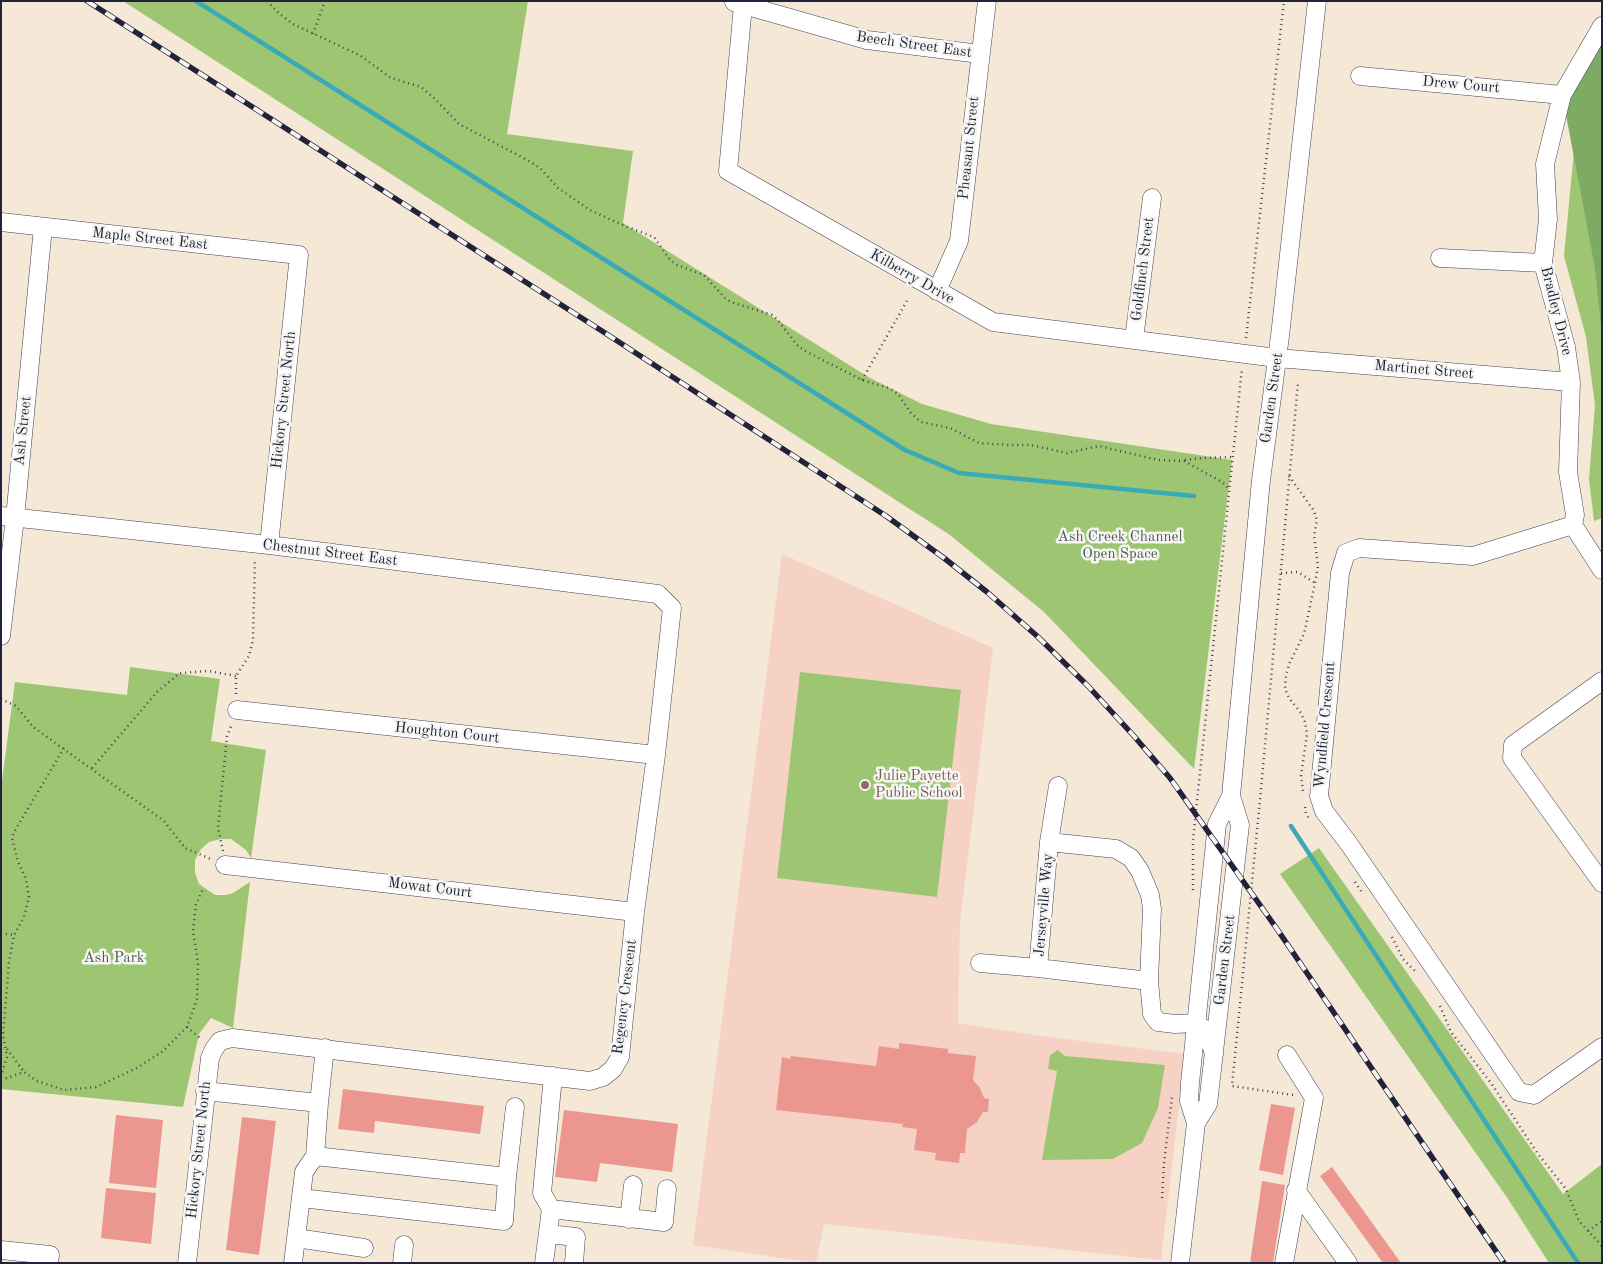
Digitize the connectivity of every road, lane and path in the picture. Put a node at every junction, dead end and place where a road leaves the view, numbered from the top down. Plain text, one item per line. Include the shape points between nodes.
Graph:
1 (267, 1) edge
2 (325, 1) edge
3 (987, 1) edge
4 (1284, 1) edge
5 (1317, 1) edge
6 (738, 3) edge
7 (1602, 26) edge
8 (312, 34) junction
9 (980, 54) junction
10 (1360, 76) dead end
11 (1562, 95) junction
12 (1152, 198) dead end
13 (1, 222) edge
14 (43, 227) junction
15 (299, 255) joint
16 (1440, 258) dead end
17 (1543, 263) junction
18 (937, 291) junction
19 (908, 299) dead end
20 (1134, 339) junction
21 (1244, 354) junction
22 (1277, 358) junction
23 (862, 380) junction
24 (1571, 382) junction
25 (1298, 383) dead end
26 (1233, 457) junction
27 (1184, 461) junction
28 (1289, 476) junction
29 (1229, 489) junction
30 (8, 517) edge
31 (1573, 525) junction
32 (269, 545) junction
33 (1602, 570) edge
34 (1281, 574) junction
35 (1315, 583) junction
36 (658, 594) joint
37 (1, 636) edge
38 (236, 676) dead end
39 (1602, 681) edge
40 (1, 699) edge
41 (237, 710) dead end
42 (64, 748) junction
43 (656, 755) junction
44 (92, 768) junction
45 (1058, 786) dead end
46 (1303, 795) dead end
47 (1231, 796) junction
48 (1304, 804) dead end
49 (1311, 822) dead end
50 (1049, 842) junction
51 (225, 865) joint
52 (1353, 877) dead end
53 (1602, 883) edge
54 (204, 889) dead end
55 (1193, 893) dead end
56 (1365, 896) dead end
57 (635, 912) junction
58 (1, 934) edge
59 (14, 935) junction
60 (1392, 936) dead end
61 (980, 962) dead end
62 (1038, 968) junction
63 (1423, 980) dead end
64 (1149, 981) junction
65 (1436, 999) dead end
66 (1196, 1023) junction
67 (187, 1027) junction
68 (3, 1034) junction
69 (212, 1041) junction
70 (1602, 1047) edge
71 (325, 1048) junction
72 (1214, 1054) junction
73 (1287, 1055) dead end
74 (24, 1072) junction
75 (553, 1076) junction
76 (1, 1079) edge
77 (1173, 1089) dead end
78 (205, 1091) junction
79 (1314, 1098) junction
80 (319, 1103) junction
81 (515, 1107) dead end
82 (1196, 1123) junction
83 (314, 1156) junction
84 (507, 1177) junction
85 (632, 1185) dead end
86 (667, 1189) dead end
87 (1296, 1190) junction
88 (301, 1198) junction
89 (1162, 1198) dead end
90 (551, 1209) junction
91 (629, 1218) junction
92 (1602, 1221) edge
93 (1588, 1231) junction
94 (548, 1234) junction
95 (296, 1238) junction
96 (1602, 1246) edge
97 (364, 1248) dead end
98 (1, 1250) edge
99 (49, 1263) edge
100 (187, 1263) edge
101 (293, 1263) edge
102 (544, 1263) edge
103 (574, 1263) edge
104 (1180, 1263) edge
105 (1284, 1263) edge
106 (1348, 1263) edge

1 - 8 path via 285,19
2 - 8 path
3 - 9 street, Pheasant Street
4 - 21 path
5 - 22 street, Garden Street
6 - 9 street, Beech Street East via 867,40
6 - 18 street, Kilberry Drive via 728,171
7 - 11 street, Bradley Drive
8 - 23 path via 361,56 391,78 421,88 459,124 530,161 558,188 590,210 654,237 677,265 704,275 731,302 772,315 798,346
9 - 18 street, Pheasant Street via 959,241
10 - 11 street, Drew Court
11 - 17 street, Bradley Drive via 1546,164 1548,219
12 - 20 street, Goldfinch Street
13 - 14 street, Maple Street East
14 - 15 street, Maple Street East
14 - 30 street, Ash Street
15 - 32 street, Hickory Street North
16 - 17 street
17 - 24 street, Bradley Drive via 1566,347
18 - 20 street, Kilberry Drive via 993,322
19 - 23 path
20 - 21 street, Kilberry Drive
21 - 22 street, Kilberry Drive
21 - 26 path
22 - 24 street, Martinet Street
22 - 47 street, Garden Street via 1261,480
23 - 27 path via 898,394 921,422 950,428 979,443 1031,445 1067,453 1099,446 1158,460
24 - 31 street, Bradley Drive via 1568,472 1575,515
25 - 28 path
26 - 27 path
26 - 29 path
27 - 29 path
28 - 34 path
28 - 35 path via 1314,511 1318,566
29 - 55 path via 1193,840
30 - 32 street, Chestnut Street East
30 - 37 street, Ash Street
31 - 33 street
31 - 70 street, Wyndfield Crescent via 1473,556 1359,548 1346,553 1340,573 1319,796 1324,811 1350,844 1519,1092 1534,1095
32 - 36 street, Chestnut Street East
34 - 35 path via 1298,572
34 - 79 path via 1232,1086
35 - 46 path via 1304,634 1290,662 1285,689 1305,722 1307,734 1301,776
36 - 43 street, Regency Crescent via 672,608
38 - 44 path via 209,671 180,673 157,692
39 - 53 street via 1513,745 1512,758
40 - 42 path via 16,706 33,727
41 - 43 street, Houghton Court
42 - 44 path
42 - 59 path via 12,838 29,897 24,917
43 - 57 street, Regency Crescent
44 - 51 path via 164,821 185,848
45 - 50 street, Jerseyville Way
47 - 66 street, Garden Street via 1217,824
47 - 72 street, Garden Street via 1240,825
48 - 49 path
50 - 62 street, Jerseyville Way
50 - 64 street, Jerseyville Way via 1116,849 1132,858 1150,895 1152,909
51 - 57 street, Mowat Court
52 - 56 path
54 - 67 path via 196,904 193,932 198,963 197,999
57 - 75 street, Regency Crescent via 620,1057 603,1077 590,1081
58 - 59 path
59 - 68 path
60 - 63 path via 1403,959
61 - 62 street, Jerseyville Way
62 - 64 street, Jerseyville Way
64 - 66 street, Jerseyville Way via 1152,1014 1158,1022
65 - 93 path via 1451,1032 1566,1189 1579,1220
66 - 72 street via 1206,1032
66 - 82 street, Garden Street via 1189,1102
67 - 69 path
67 - 74 path via 163,1051 137,1068 96,1087 64,1090 37,1081
68 - 74 path via 8,1050
68 - 76 path via 7,1057
69 - 71 street, Regency Crescent via 232,1038
69 - 78 street, Hickory Street North via 214,1048
71 - 75 street, Regency Crescent
71 - 80 street
72 - 82 street, Garden Street via 1208,1104
73 - 79 street
74 - 76 path
75 - 90 street via 542,1193
77 - 89 path
78 - 80 street
78 - 100 street, Hickory Street North
79 - 87 street
80 - 83 street
81 - 84 street
82 - 104 street, Garden Street
83 - 84 street
83 - 88 street via 304,1172
84 - 88 street via 504,1221
85 - 91 street
86 - 91 street via 664,1222
87 - 105 street
87 - 106 street
88 - 95 street
90 - 91 street
90 - 94 street
92 - 93 path
93 - 96 path
94 - 102 street
94 - 103 street via 576,1237
95 - 97 street
95 - 101 street
98 - 99 street via 50,1255

